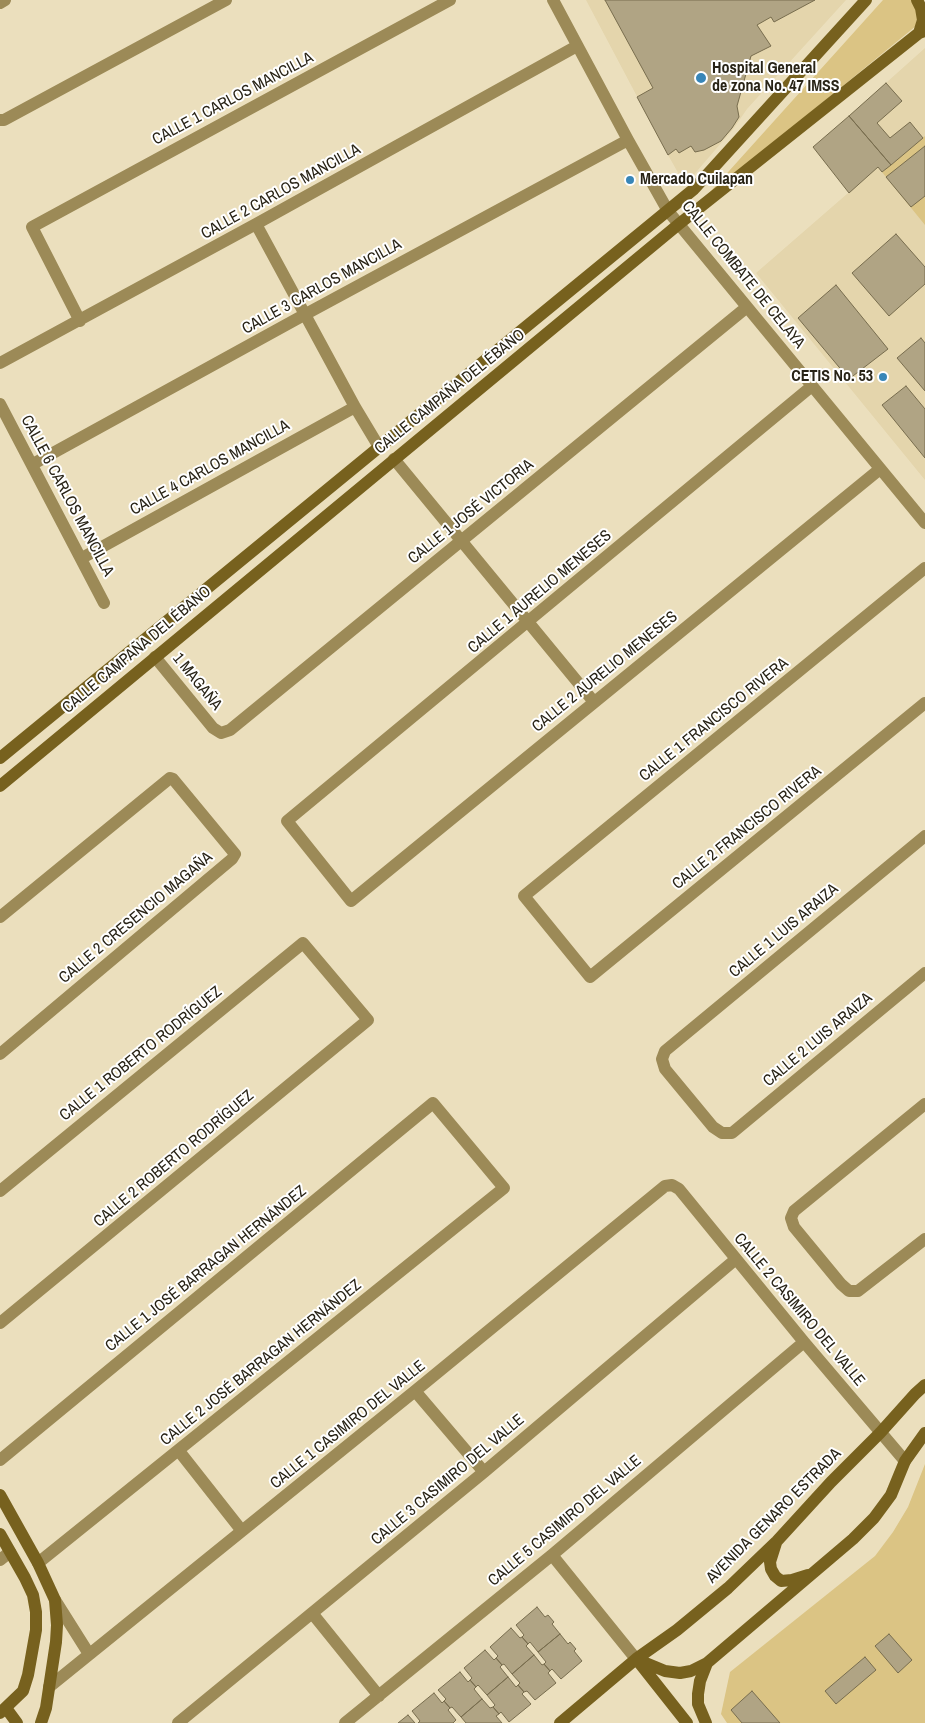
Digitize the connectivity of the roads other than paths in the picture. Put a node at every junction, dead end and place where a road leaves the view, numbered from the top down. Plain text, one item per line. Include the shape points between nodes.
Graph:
1 (6, 0) edge
2 (226, 0) edge
3 (450, 0) edge
4 (553, 0) edge
5 (866, 0) edge
6 (917, 0) edge
7 (0, 3) edge
8 (922, 32) edge
9 (577, 46) junction
10 (2, 120) edge
11 (628, 140) junction
12 (668, 211) junction
13 (256, 224) junction
14 (679, 224) junction
15 (748, 307) junction
16 (304, 314) junction
17 (80, 320) junction
18 (0, 363) edge
19 (812, 386) junction
20 (0, 404) edge
21 (355, 407) junction
22 (379, 447) junction
23 (394, 459) junction
24 (33, 464) junction
25 (880, 469) junction
26 (925, 523) edge
27 (461, 541) junction
28 (254, 549) junction
29 (82, 558) junction
30 (267, 564) junction
31 (925, 568) edge
32 (104, 603) dead end
33 (528, 622) junction
34 (155, 657) junction
35 (594, 702) junction
36 (925, 703) edge
37 (213, 728) joint
38 (0, 758) edge
39 (0, 786) edge
40 (925, 836) edge
41 (351, 901) joint
42 (0, 917) edge
43 (925, 973) edge
44 (590, 977) joint
45 (368, 1020) joint
46 (0, 1054) edge
47 (433, 1104) joint
48 (925, 1104) edge
49 (732, 1133) joint
50 (665, 1186) joint
51 (0, 1191) edge
52 (925, 1239) edge
53 (736, 1259) junction
54 (0, 1323) edge
55 (804, 1342) junction
56 (925, 1385) edge
57 (415, 1391) junction
58 (880, 1433) junction
59 (925, 1433) edge
60 (179, 1451) junction
61 (0, 1460) edge
62 (905, 1461) junction
63 (484, 1472) junction
64 (0, 1496) edge
65 (242, 1531) junction
66 (0, 1534) edge
67 (777, 1541) junction
68 (10, 1552) junction
69 (552, 1555) junction
70 (0, 1560) edge
71 (38, 1563) junction
72 (812, 1574) junction
73 (55, 1600) junction
74 (312, 1613) junction
75 (89, 1654) junction
76 (636, 1659) junction
77 (707, 1663) junction
78 (49, 1687) junction
79 (379, 1696) junction
80 (2, 1707) edge
81 (16, 1723) edge
82 (40, 1723) edge
83 (178, 1723) edge
84 (345, 1723) edge
85 (560, 1723) edge
86 (688, 1723) edge
87 (706, 1723) edge

1 - 7 street
2 - 10 street
3 - 17 street, CALLE 1 CARLOS MANCILLA via 32,227
4 - 9 street, CALLE COMBATE DE CELAYA
5 - 12 street, CALLE CAMPAÑA DEL ÉBANO via 694,188
6 - 8 street via 923,20
8 - 14 street, CALLE CAMPAÑA DEL ÉBANO
9 - 11 street, CALLE COMBATE DE CELAYA
9 - 13 street, CALLE 2 CARLOS MANCILLA
11 - 12 street, CALLE COMBATE DE CELAYA
11 - 16 street, CALLE 3 CARLOS MANCILLA
12 - 14 street, CALLE COMBATE DE CELAYA
12 - 22 street, CALLE CAMPAÑA DEL ÉBANO
13 - 16 street
13 - 17 street, CALLE 2 CARLOS MANCILLA
14 - 15 street, CALLE COMBATE DE CELAYA
14 - 23 street, CALLE CAMPAÑA DEL ÉBANO
15 - 19 street, CALLE COMBATE DE CELAYA
15 - 27 street, CALLE 1 JOSÉ VICTORIA
16 - 21 street
16 - 24 street, CALLE 3 CARLOS MANCILLA
17 - 18 street, CALLE 2 CARLOS MANCILLA
19 - 25 street, CALLE COMBATE DE CELAYA
19 - 33 street, CALLE 1 AURELIO MENESES
20 - 24 street, CALLE 6 CARLOS MANCILLA
21 - 22 street
21 - 29 street, CALLE 4 CARLOS MANCILLA
22 - 28 street, CALLE CAMPAÑA DEL ÉBANO
23 - 27 street
23 - 30 street, CALLE CAMPAÑA DEL ÉBANO
24 - 29 street, CALLE 6 CARLOS MANCILLA
25 - 26 street, CALLE COMBATE DE CELAYA
25 - 35 street, CALLE 2 AURELIO MENESES
27 - 33 street
27 - 37 street, CALLE 1 JOSÉ VICTORIA via 230,730 221,733
28 - 30 street
28 - 38 street, CALLE CAMPAÑA DEL ÉBANO
29 - 32 street, CALLE 6 CARLOS MANCILLA
30 - 34 street, CALLE CAMPAÑA DEL ÉBANO
31 - 44 street, CALLE 1 FRANCISCO RIVERA via 524,896
33 - 35 street
33 - 41 street, CALLE 1 AURELIO MENESES via 287,821
34 - 37 street, 1 MAGAÑA
34 - 39 street, CALLE CAMPAÑA DEL ÉBANO
35 - 41 street, CALLE 2 AURELIO MENESES
36 - 44 street, CALLE 2 FRANCISCO RIVERA
40 - 49 street, CALLE 1 LUIS ARAIZA via 665,1051 662,1059 665,1069 713,1127 722,1133
42 - 46 street, CALLE 2 CRESENCIO MAGAÑA via 167,779 173,779 233,851 234,857
43 - 49 street, CALLE 2 LUIS ARAIZA
45 - 51 street, CALLE 1 ROBERTO RODRÍGUEZ via 303,943
45 - 54 street, CALLE 2 ROBERTO RODRÍGUEZ
47 - 60 street, CALLE 2 JOSÉ BARRAGAN HERNÁNDEZ via 504,1188
47 - 61 street, CALLE 1 JOSÉ BARRAGAN HERNÁNDEZ
48 - 52 street via 794,1211 791,1218 794,1227 848,1291 858,1292
50 - 53 street, CALLE 2 CASIMIRO DEL VALLE via 679,1189
50 - 57 street, CALLE 1 CASIMIRO DEL VALLE
53 - 55 street, CALLE 2 CASIMIRO DEL VALLE
53 - 63 street, CALLE 3 CASIMIRO DEL VALLE
55 - 58 street, CALLE 2 CASIMIRO DEL VALLE
55 - 69 street, CALLE 5 CASIMIRO DEL VALLE
56 - 58 street, AVENIDA GENARO ESTRADA
57 - 63 street
57 - 65 street, CALLE 1 CASIMIRO DEL VALLE
58 - 62 street, CALLE 2 CASIMIRO DEL VALLE
58 - 67 street, AVENIDA GENARO ESTRADA
59 - 62 street
60 - 65 street
60 - 71 street, CALLE 2 JOSÉ BARRAGAN HERNÁNDEZ
62 - 72 street via 891,1495 874,1518
63 - 74 street, CALLE 3 CASIMIRO DEL VALLE
64 - 71 street
65 - 75 street, CALLE 1 CASIMIRO DEL VALLE
66 - 68 street
67 - 72 street via 770,1562 775,1576 781,1581
67 - 76 street, AVENIDA GENARO ESTRADA via 728,1588
68 - 70 street
68 - 80 street via 32,1596 36,1630 23,1691
69 - 76 street
69 - 79 street, CALLE 5 CASIMIRO DEL VALLE
71 - 73 street
72 - 77 street
73 - 75 street
73 - 78 street via 56,1642
74 - 79 street
74 - 83 street, CALLE 3 CASIMIRO DEL VALLE
75 - 78 street, CALLE 1 CASIMIRO DEL VALLE
76 - 77 street via 665,1671 680,1673
76 - 85 street, AVENIDA GENARO ESTRADA
76 - 86 street
77 - 87 street via 698,1694 698,1704
78 - 82 street
79 - 84 street, CALLE 5 CASIMIRO DEL VALLE
80 - 81 street

